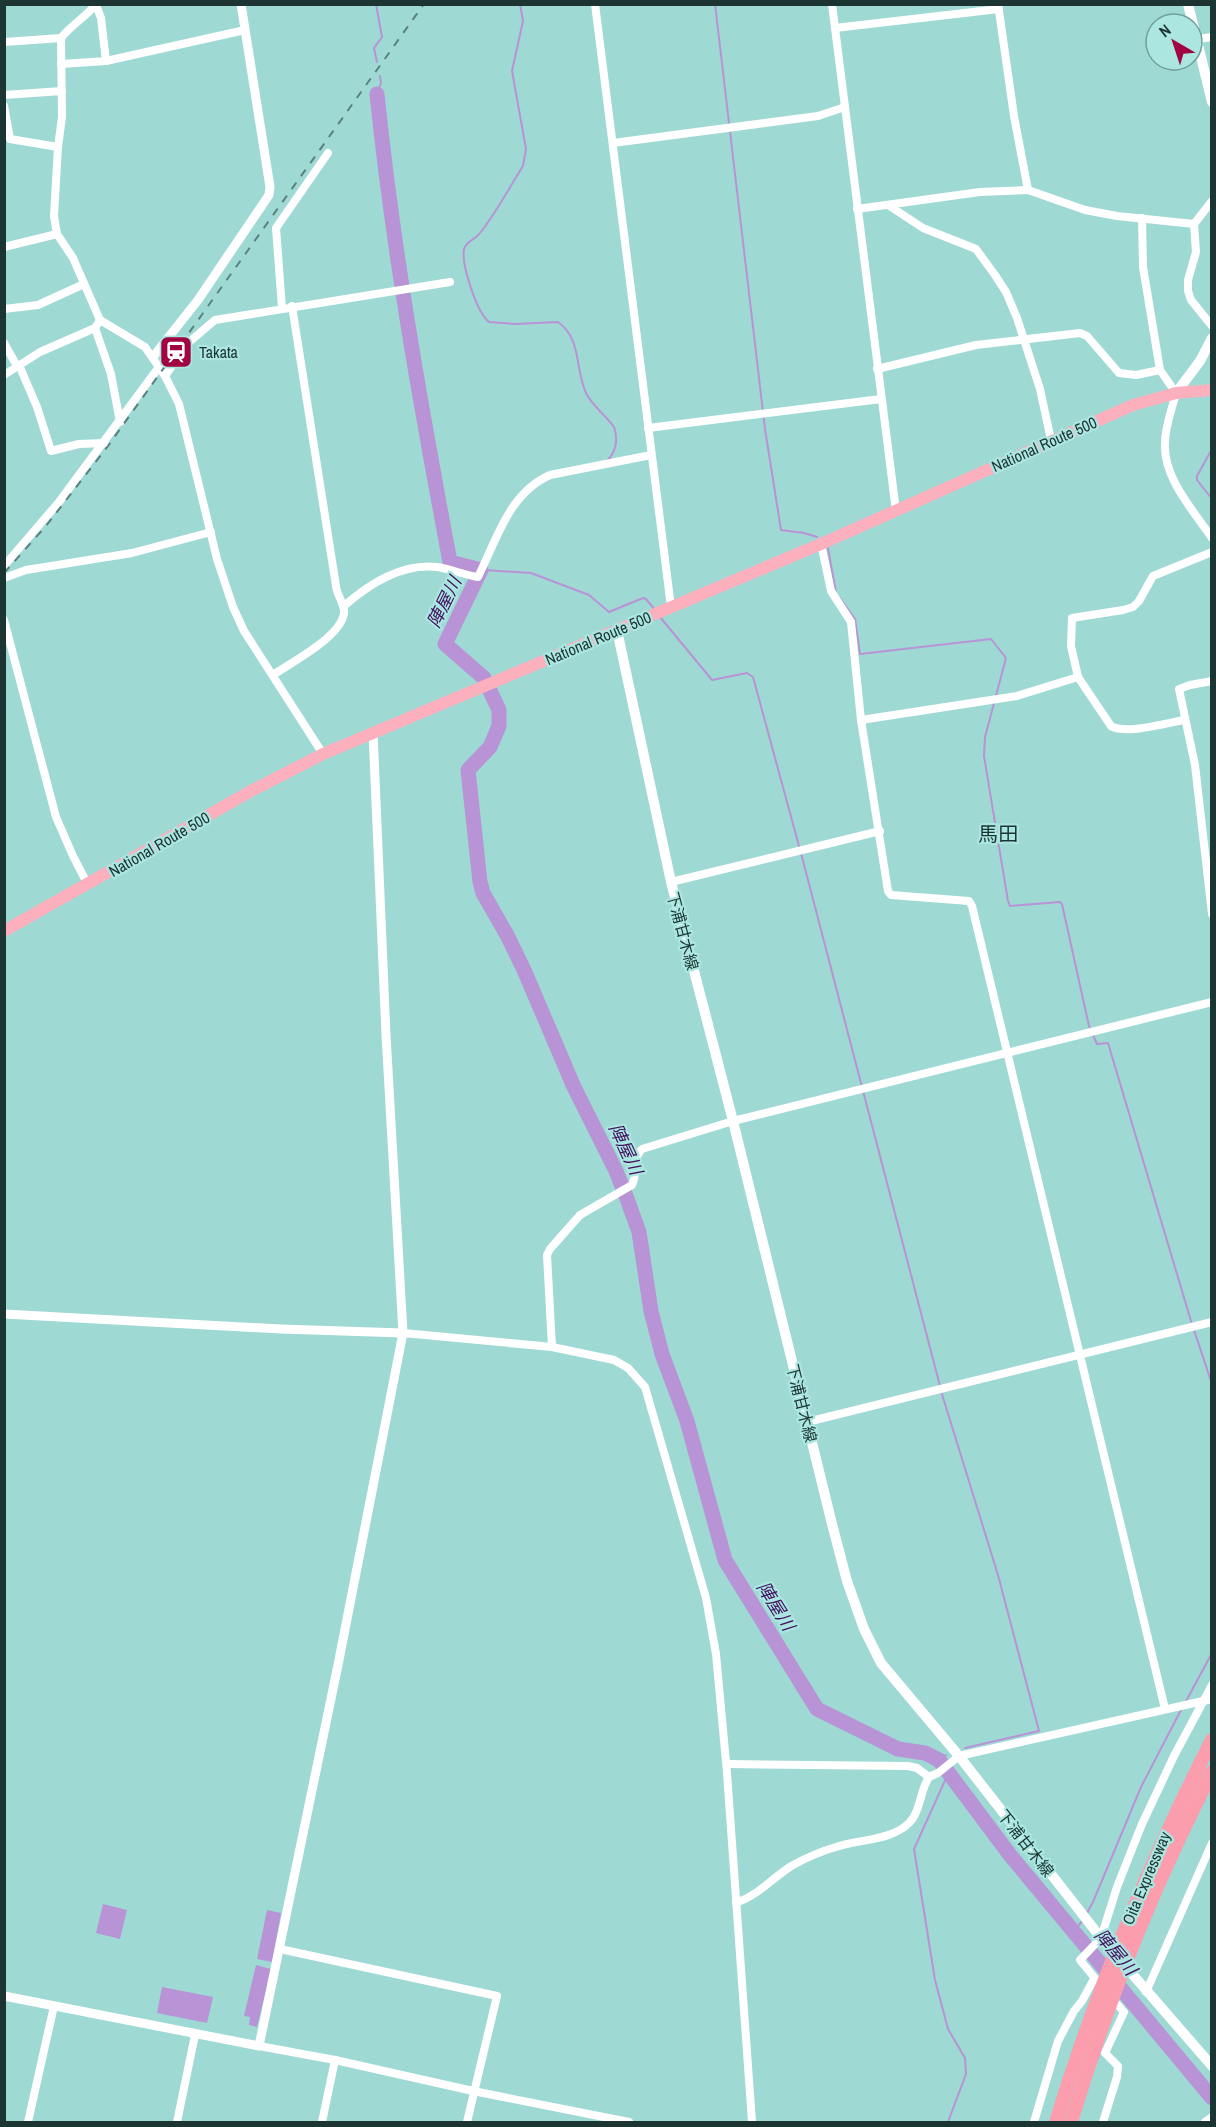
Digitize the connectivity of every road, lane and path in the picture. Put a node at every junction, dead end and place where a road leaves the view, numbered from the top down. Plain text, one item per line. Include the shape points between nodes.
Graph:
1 (241, 4) edge
2 (595, 4) edge
3 (832, 4) edge
4 (96, 5) edge
5 (998, 7) edge
6 (835, 28) junction
7 (245, 30) junction
8 (61, 38) junction
9 (4, 42) edge
10 (106, 61) junction
11 (61, 64) junction
12 (1204, 66) edge
13 (62, 91) junction
14 (4, 94) edge
15 (1212, 102) edge
16 (4, 106) edge
17 (845, 106) junction
18 (613, 142) junction
19 (58, 147) junction
20 (328, 153) dead end
21 (1028, 190) junction
22 (1212, 201) edge
23 (888, 204) junction
24 (857, 209) junction
25 (1142, 218) junction
26 (1194, 224) junction
27 (57, 234) junction
28 (4, 247) edge
29 (450, 282) dead end
30 (84, 284) junction
31 (292, 306) junction
32 (282, 308) junction
33 (4, 309) edge
34 (100, 320) junction
35 (1212, 326) edge
36 (95, 328) junction
37 (1212, 338) edge
38 (1024, 341) junction
39 (4, 343) edge
40 (153, 357) junction
41 (18, 365) junction
42 (159, 368) junction
43 (877, 369) junction
44 (1160, 370) junction
45 (4, 375) edge
46 (165, 376) junction
47 (1212, 390) edge
48 (1176, 393) junction
49 (881, 399) junction
50 (120, 422) junction
51 (648, 428) junction
52 (1051, 440) junction
53 (105, 443) junction
54 (651, 455) junction
55 (896, 511) junction
56 (211, 532) junction
57 (1212, 538) edge
58 (821, 543) junction
59 (1212, 552) edge
60 (4, 566) edge
61 (4, 578) edge
62 (344, 606) junction
63 (671, 607) junction
64 (4, 620) edge
65 (617, 630) junction
66 (273, 675) junction
67 (1078, 676) junction
68 (1212, 681) edge
69 (861, 720) junction
70 (1184, 720) junction
71 (373, 732) junction
72 (323, 754) junction
73 (880, 831) junction
74 (670, 882) junction
75 (88, 885) junction
76 (1212, 914) edge
77 (4, 931) edge
78 (1212, 1002) edge
79 (1007, 1053) junction
80 (733, 1121) junction
81 (4, 1314) edge
82 (1212, 1322) edge
83 (403, 1333) junction
84 (552, 1347) junction
85 (1081, 1354) junction
86 (807, 1422) junction
87 (1212, 1685) edge
88 (1207, 1700) edge
89 (1165, 1709) junction
90 (1212, 1740) edge
91 (956, 1758) junction
92 (727, 1764) junction
93 (1212, 1772) edge
94 (929, 1777) junction
95 (1212, 1843) edge
96 (736, 1903) junction
97 (1101, 1938) junction
98 (280, 1949) junction
99 (1094, 1979) junction
100 (1146, 1992) junction
101 (4, 1996) edge
102 (54, 2006) junction
103 (195, 2035) junction
104 (259, 2046) junction
105 (335, 2060) junction
106 (1212, 2066) edge
107 (473, 2091) junction
108 (1212, 2117) edge
109 (611, 2121) edge
110 (28, 2122) edge
111 (177, 2122) edge
112 (322, 2122) edge
113 (467, 2122) edge
114 (629, 2122) edge
115 (752, 2122) edge
116 (1034, 2122) edge
117 (1056, 2122) edge
118 (1071, 2122) edge
119 (1103, 2122) edge
120 (1205, 2122) edge

1 - 7 street
2 - 18 street
3 - 6 street
4 - 8 street
4 - 10 street
5 - 6 street
5 - 21 street
6 - 17 street
7 - 10 street
7 - 40 street via 269,195 198,300
8 - 9 street
8 - 11 street
10 - 11 street
11 - 13 street
12 - 15 main road
13 - 14 street
13 - 19 street
16 - 19 street via 11,140
17 - 18 street via 818,116
17 - 24 street
18 - 51 street
19 - 27 street via 54,216
20 - 32 street via 276,228
21 - 23 street
21 - 25 street via 1085,210
22 - 26 street
23 - 24 street
23 - 38 street via 923,228 976,249 1006,292
24 - 43 street
25 - 26 street
25 - 44 street via 1143,267
26 - 35 street via 1196,252 1188,291
27 - 28 street
27 - 30 street
29 - 31 street
30 - 33 street via 38,305
30 - 34 street
31 - 32 street
31 - 62 street via 337,595
32 - 46 street via 215,320 188,343
34 - 36 street
34 - 40 street via 145,347
36 - 41 street
36 - 50 street via 111,374
37 - 48 main road
38 - 43 street via 976,345
38 - 44 street via 1080,333 1088,336 1119,373 1136,375
38 - 52 street
39 - 41 street
40 - 42 street
41 - 45 street
41 - 53 street via 51,451
42 - 46 street
42 - 50 street
43 - 49 street
44 - 48 street
46 - 56 street via 178,404
47 - 48 highway, National Route 500
48 - 52 highway, National Route 500 via 1133,405
48 - 57 street via 1165,440 1166,460 1173,479
49 - 51 street
49 - 55 street
50 - 53 street
51 - 54 street
52 - 55 highway, National Route 500
53 - 60 street
54 - 62 street via 550,475 535,482 509,513 478,577 418,566 366,588
54 - 63 street
55 - 58 highway, National Route 500
56 - 61 street via 132,553 26,570
56 - 66 street via 233,607
58 - 63 highway, National Route 500
58 - 69 street via 831,591 851,622
59 - 67 street via 1153,576 1133,607 1072,618 1071,646
62 - 66 street via 344,615 334,632
63 - 65 highway, National Route 500
64 - 75 street via 56,817
65 - 71 highway, National Route 500
65 - 74 main road, 下浦甘木線
66 - 72 street
67 - 69 street via 1017,696
67 - 70 street via 1116,729
68 - 70 street via 1179,689
69 - 73 street
70 - 76 street via 1195,765
71 - 72 highway, National Route 500
71 - 83 street
72 - 75 highway, National Route 500
73 - 74 street
73 - 79 street via 891,895 969,901
74 - 80 main road, 下浦甘木線
75 - 77 highway, National Route 500
78 - 79 street
79 - 80 street
79 - 85 street
80 - 84 street via 642,1149 635,1160 636,1177 632,1185 579,1215 550,1249
80 - 86 main road, 下浦甘木線
81 - 83 street
82 - 85 street
83 - 84 street
83 - 98 street
84 - 92 street via 614,1360 628,1368 645,1387 712,1625
85 - 86 street
85 - 89 street
86 - 91 main road, 下浦甘木線 via 844,1570 864,1629 881,1663
87 - 88 street
88 - 89 street
88 - 97 street via 1174,1756 1142,1824
89 - 91 street
90 - 117 highway, Oita Expressway via 1165,1833 1119,1941
91 - 94 street
91 - 97 main road, 下浦甘木線
92 - 94 street via 908,1766
92 - 96 street
93 - 118 highway, Oita Expressway via 1164,1870 1129,1954
94 - 96 street via 911,1821 903,1828 835,1847 794,1865 760,1891
95 - 100 street
96 - 115 street
97 - 99 street via 1080,1960
97 - 100 main road, 下浦甘木線
98 - 104 street
98 - 107 street via 497,1996
99 - 116 street via 1058,2041
99 - 119 street via 1124,2012 1105,2053 1118,2066
100 - 106 main road, 下浦甘木線
101 - 102 street
102 - 103 street
102 - 110 street
103 - 104 street
103 - 111 street
104 - 105 street
105 - 107 street
105 - 112 street
107 - 109 street
107 - 113 street
108 - 120 street
109 - 114 street

